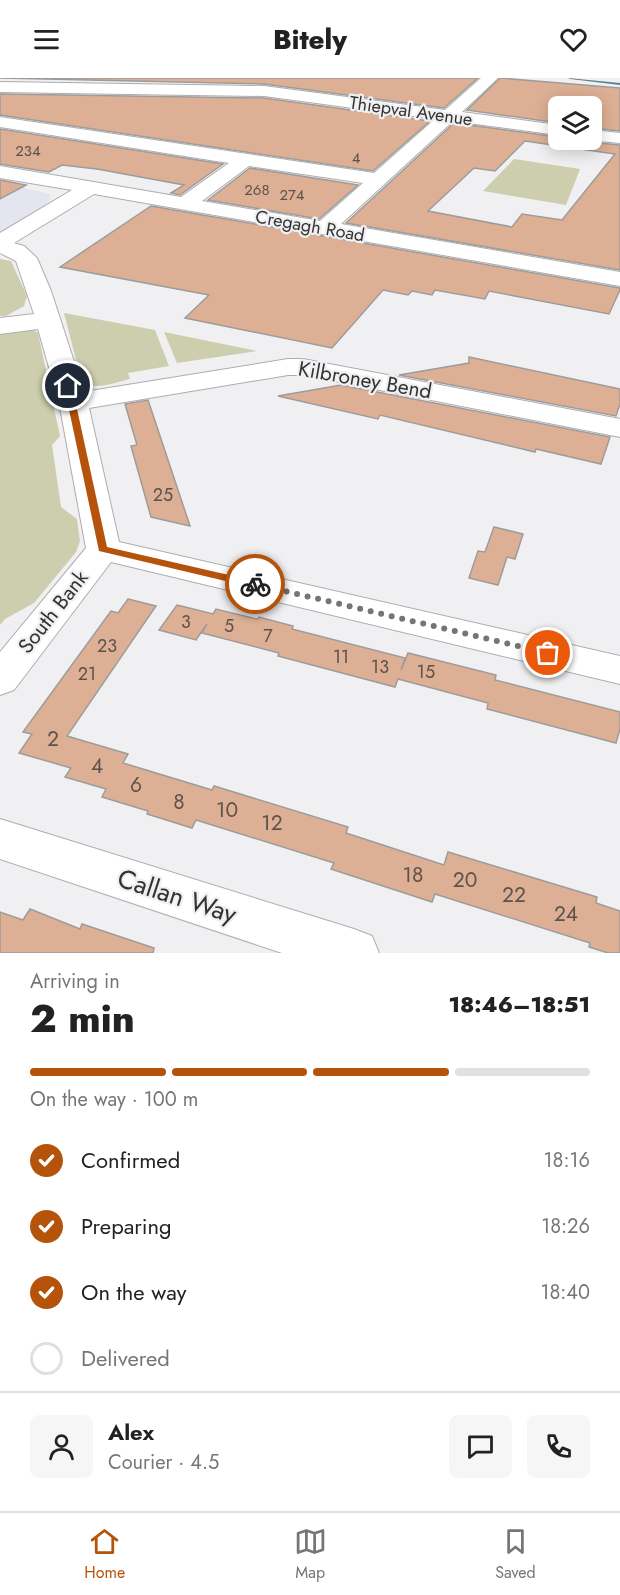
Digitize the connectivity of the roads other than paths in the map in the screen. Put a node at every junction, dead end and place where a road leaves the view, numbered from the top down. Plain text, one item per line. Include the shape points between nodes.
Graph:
1 (221, 78) edge
2 (490, 78) edge
3 (0, 87) edge
4 (264, 91) junction
5 (448, 116) junction
6 (0, 122) edge
7 (548, 129) edge
8 (602, 136) edge
9 (620, 138) edge
10 (124, 141) junction
11 (99, 157) dead end
12 (245, 160) junction
13 (82, 167) dead end
14 (0, 172) edge
15 (379, 180) junction
16 (56, 182) junction
17 (90, 188) junction
18 (184, 204) junction
19 (324, 228) junction
20 (0, 243) edge
21 (620, 279) edge
22 (48, 320) junction
23 (0, 326) edge
24 (73, 402) junction
25 (620, 429) edge
26 (103, 549) junction
27 (620, 670) edge
28 (0, 680) edge
29 (0, 839) edge
30 (354, 953) edge

1 - 4 street
2 - 5 street
3 - 4 street
4 - 5 street, Thiepval Avenue
5 - 7 street, Thiepval Avenue
5 - 15 street via 401,148
6 - 10 street
8 - 9 street
10 - 11 street
10 - 12 street
12 - 15 street
12 - 18 street
13 - 16 street
14 - 16 street, Cregagh Road
15 - 19 street
16 - 17 street, Cregagh Road
17 - 18 street, Cregagh Road
17 - 20 street
18 - 19 street, Cregagh Road
19 - 21 street, Cregagh Road
20 - 22 street, South Bank via 26,258
22 - 23 street
22 - 24 street, South Bank
24 - 25 street, Kilbroney Bend via 303,367
24 - 26 street, South Bank
26 - 27 street
26 - 28 street, South Bank
29 - 30 street, Callan Way

